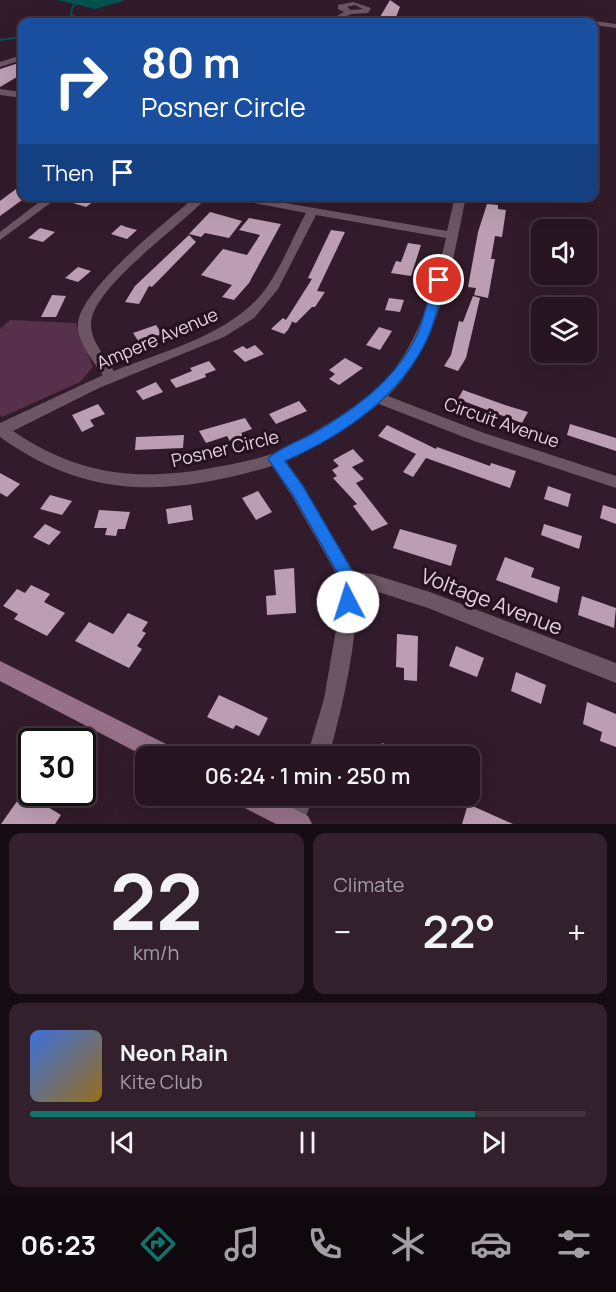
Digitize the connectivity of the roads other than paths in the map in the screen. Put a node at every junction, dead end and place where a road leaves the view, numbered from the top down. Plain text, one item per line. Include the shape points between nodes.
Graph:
1 (356, 2) edge
2 (350, 12) junction
3 (337, 18) edge
4 (598, 24) edge
5 (616, 26) edge
6 (18, 58) edge
7 (0, 65) edge
8 (0, 92) edge
9 (18, 94) edge
10 (48, 201) edge
11 (198, 201) edge
12 (251, 201) edge
13 (460, 201) edge
14 (312, 212) junction
15 (451, 235) junction
16 (0, 237) edge
17 (111, 378) junction
18 (377, 398) junction
19 (0, 429) edge
20 (276, 459) junction
21 (616, 482) edge
22 (349, 579) junction
23 (0, 671) edge
24 (616, 673) edge
25 (146, 746) edge
26 (321, 746) edge
27 (265, 806) edge
28 (300, 806) edge
29 (296, 822) edge

1 - 2 street via 340,7
1 - 2 street via 367,9
2 - 3 street
4 - 5 street
6 - 7 street
8 - 9 street
10 - 16 street
11 - 17 street via 103,287 86,311 86,334
12 - 14 street
13 - 15 street, Posner Circle
14 - 15 street
14 - 17 street, Ampere Avenue via 272,289 249,315 219,334
15 - 18 street, Posner Circle via 422,337 395,379
17 - 19 street, Ampere Avenue
18 - 20 street, Posner Circle via 346,421
18 - 21 street, Circuit Avenue
19 - 20 street, Posner Circle via 63,466 131,482 186,480
20 - 22 street
22 - 24 street, Voltage Avenue via 430,600
22 - 26 street via 334,699
23 - 25 main road
27 - 29 main road
28 - 29 street

